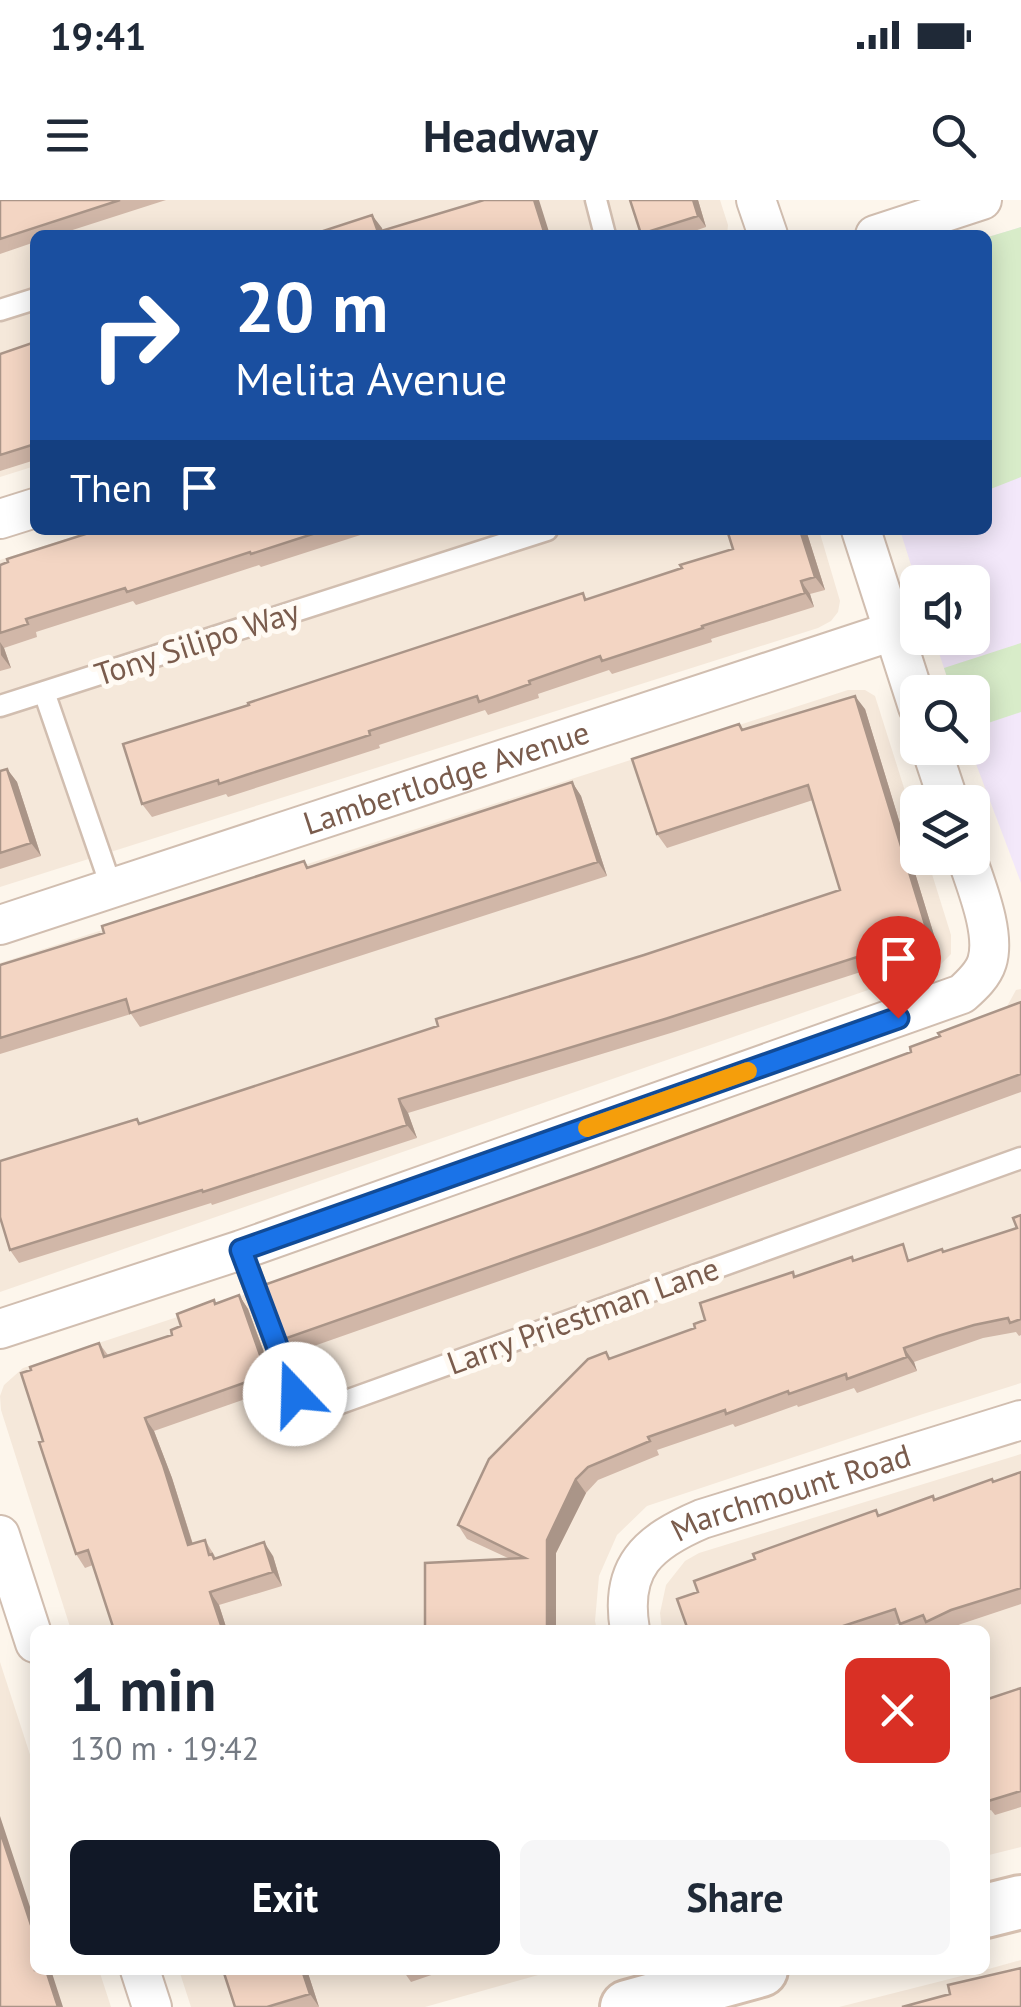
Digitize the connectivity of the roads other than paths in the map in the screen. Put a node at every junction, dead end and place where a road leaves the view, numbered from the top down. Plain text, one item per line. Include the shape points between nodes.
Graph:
1 (596, 200) edge
2 (756, 200) edge
3 (982, 200) edge
4 (604, 230) edge
5 (766, 230) edge
6 (890, 230) edge
7 (30, 301) edge
8 (0, 310) edge
9 (30, 510) edge
10 (0, 519) edge
11 (531, 535) edge
12 (862, 535) edge
13 (892, 631) junction
14 (907, 675) edge
15 (44, 692) junction
16 (0, 706) edge
17 (973, 875) edge
18 (112, 888) junction
19 (0, 925) edge
20 (1021, 1158) edge
21 (241, 1250) junction
22 (0, 1330) edge
23 (1021, 1420) edge
24 (0, 1534) edge
25 (629, 1625) edge
26 (30, 1628) edge
27 (1021, 1902) edge
28 (990, 1910) edge
29 (142, 1975) edge
30 (738, 1975) edge
31 (152, 2007) edge
32 (628, 2007) edge

1 - 4 lane
2 - 5 street
3 - 6 street
7 - 8 lane
9 - 10 street
11 - 15 lane, Tony Silipo Way
12 - 13 street
13 - 14 street
13 - 18 street, Lambertlodge Avenue
15 - 16 lane, Tony Silipo Way
15 - 18 lane
17 - 21 street via 990,942 980,976 962,994
18 - 19 street, Lambertlodge Avenue
20 - 21 lane, Larry Priestman Lane via 321,1410 302,1405 295,1394
21 - 22 street
23 - 25 street, Marchmount Road via 670,1533 630,1580
24 - 26 street
27 - 28 street
29 - 31 street
30 - 32 street

